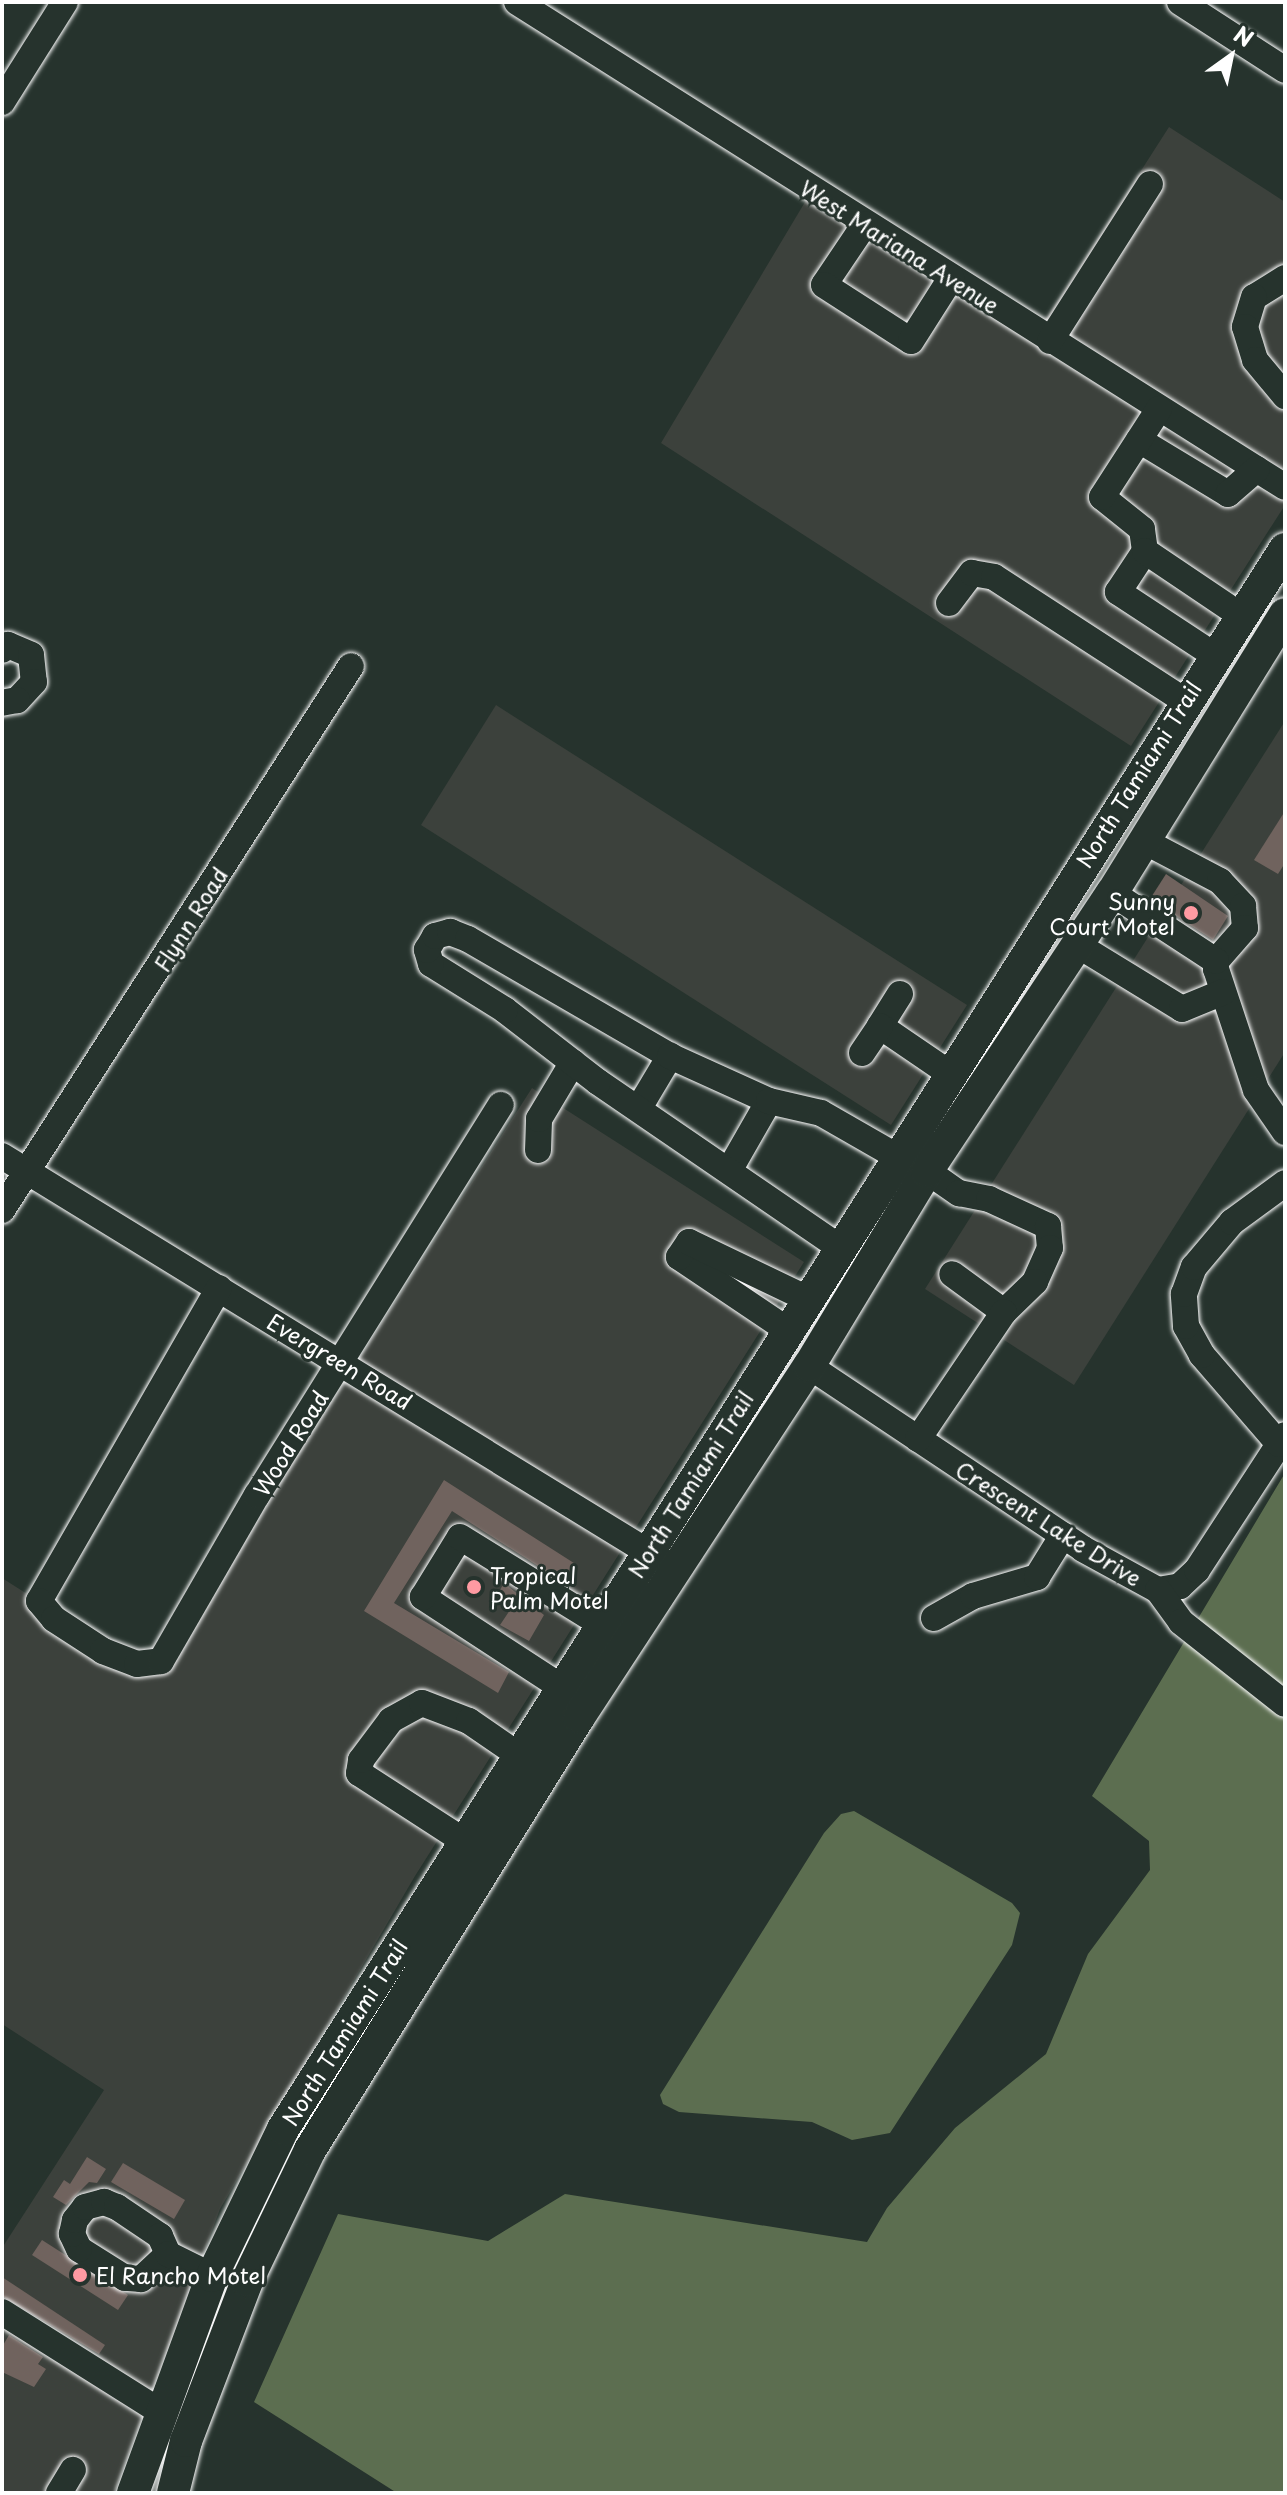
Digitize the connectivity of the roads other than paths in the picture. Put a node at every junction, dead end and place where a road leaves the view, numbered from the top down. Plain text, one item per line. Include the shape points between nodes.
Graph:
1 (65, 2) edge
2 (517, 2) edge
3 (1180, 2) edge
4 (1285, 70) edge
5 (2, 102) edge
6 (1150, 184) dead end
7 (865, 224) junction
8 (951, 278) junction
9 (1285, 278) edge
10 (1050, 341) junction
11 (1285, 396) edge
12 (1159, 409) junction
13 (1199, 434) junction
14 (1139, 440) junction
15 (1179, 465) junction
16 (1257, 469) junction
17 (1285, 487) edge
18 (1285, 549) edge
19 (1145, 551) junction
20 (949, 603) dead end
21 (1285, 614) edge
22 (1240, 615) junction
23 (2, 650) edge
24 (1214, 655) junction
25 (351, 666) dead end
26 (1185, 701) junction
27 (2, 703) edge
28 (1144, 841) junction
29 (1112, 893) junction
30 (1059, 899) junction
31 (1076, 944) junction
32 (1216, 961) junction
33 (526, 974) junction
34 (1223, 992) junction
35 (900, 994) dead end
36 (998, 995) junction
37 (1038, 1003) junction
38 (505, 1010) junction
39 (880, 1026) junction
40 (862, 1053) dead end
41 (670, 1056) junction
42 (573, 1062) junction
43 (949, 1073) junction
44 (980, 1094) junction
45 (769, 1101) junction
46 (501, 1105) dead end
47 (639, 1108) junction
48 (1285, 1132) edge
49 (538, 1150) dead end
50 (2, 1156) edge
51 (896, 1156) junction
52 (730, 1169) junction
53 (27, 1171) junction
54 (927, 1171) junction
55 (1285, 1183) edge
56 (2, 1210) edge
57 (839, 1247) junction
58 (952, 1274) dead end
59 (219, 1288) junction
60 (806, 1298) junction
61 (1004, 1312) junction
62 (786, 1329) junction
63 (340, 1361) junction
64 (809, 1366) junction
65 (918, 1439) junction
66 (1282, 1439) edge
67 (1063, 1535) junction
68 (662, 1560) junction
69 (1158, 1590) junction
70 (934, 1618) dead end
71 (601, 1624) junction
72 (561, 1687) junction
73 (1285, 1704) edge
74 (517, 1754) junction
75 (464, 1841) junction
76 (383, 1970) junction
77 (329, 2056) junction
78 (365, 2060) junction
79 (310, 2150) junction
80 (168, 2254) dead end
81 (212, 2276) junction
82 (2, 2312) edge
83 (159, 2411) junction
84 (73, 2470) dead end
85 (59, 2493) edge
86 (133, 2493) edge
87 (173, 2493) edge

1 - 5 street
2 - 7 street, West Mariana Avenue
3 - 4 street
6 - 10 street
7 - 8 street, West Mariana Avenue
7 - 8 street via 824,285 911,341
8 - 10 street, West Mariana Avenue
9 - 11 street via 1254,297 1245,327 1255,360
10 - 12 street, West Mariana Avenue
12 - 13 street, West Mariana Avenue
12 - 14 street
13 - 15 street
13 - 16 street, West Mariana Avenue
14 - 15 street
14 - 19 street via 1102,497 1142,529
15 - 16 street via 1228,494
16 - 17 street, West Mariana Avenue
18 - 22 main road, North Tamiami Trail
19 - 22 street
19 - 24 street via 1118,592
20 - 26 street via 972,573 994,577
21 - 28 main road, North Tamiami Trail
22 - 24 main road, North Tamiami Trail
23 - 27 street via 8,645 31,655 34,682 17,700
24 - 26 main road, North Tamiami Trail
25 - 53 street, Flynn Road
26 - 30 main road, North Tamiami Trail
28 - 29 main road, North Tamiami Trail
28 - 32 street via 1220,881 1243,906 1245,928
29 - 31 main road, North Tamiami Trail
29 - 32 street
30 - 36 main road, North Tamiami Trail
30 - 37 main road via 1057,930 1036,971
31 - 34 street via 1182,1009
31 - 37 main road, North Tamiami Trail
32 - 34 street
33 - 38 street
33 - 38 street via 468,939 450,932 435,936 427,950 431,964
33 - 41 street
34 - 48 street via 1256,1090
35 - 39 street
36 - 43 main road, North Tamiami Trail
36 - 44 main road via 1002,1026 981,1072
37 - 44 main road, North Tamiami Trail
38 - 42 street
39 - 40 street
39 - 43 street
41 - 45 street
41 - 47 street
42 - 47 street
42 - 49 street via 539,1119
43 - 51 main road, North Tamiami Trail
44 - 54 main road, North Tamiami Trail
45 - 51 street via 821,1113
45 - 52 street
46 - 63 street, Wood Road
47 - 52 street
50 - 53 street, Evergreen Road
51 - 57 main road, North Tamiami Trail
52 - 57 street
53 - 56 street, Flynn Road
53 - 59 street, Evergreen Road
54 - 61 street via 959,1193 989,1199 1048,1226 1050,1248 1035,1282
54 - 64 main road, North Tamiami Trail
55 - 66 street via 1232,1222 1194,1267 1184,1294 1186,1326 1202,1355
57 - 60 main road, North Tamiami Trail
58 - 61 street
59 - 63 street, Evergreen Road
59 - 63 street, Wood Road via 39,1601 54,1619 103,1651 137,1664 161,1661
60 - 62 main road, North Tamiami Trail
60 - 62 street via 689,1242 679,1257
61 - 65 street
62 - 68 main road, North Tamiami Trail
63 - 68 street, Evergreen Road
64 - 65 street, Crescent Lake Drive
64 - 68 main road, North Tamiami Trail
65 - 67 street, Crescent Lake Drive
66 - 69 street, Crescent Lake Drive via 1197,1570 1180,1586
67 - 69 street, Crescent Lake Drive
67 - 70 street via 1037,1577 973,1596
68 - 71 main road, North Tamiami Trail
68 - 78 main road, North Tamiami Trail
69 - 73 street via 1181,1622
71 - 72 main road, North Tamiami Trail
71 - 72 street via 460,1537 423,1597
72 - 74 main road, North Tamiami Trail
74 - 75 main road, North Tamiami Trail
74 - 75 street via 469,1721 422,1703 391,1720 361,1760 359,1773
75 - 76 main road, North Tamiami Trail
76 - 77 main road, North Tamiami Trail
76 - 78 main road via 361,2025
77 - 79 main road via 335,2082 317,2116
77 - 81 main road, North Tamiami Trail via 283,2129
78 - 79 main road, North Tamiami Trail
79 - 87 main road, North Tamiami Trail via 247,2281 186,2441
80 - 81 street
81 - 83 main road, North Tamiami Trail
82 - 83 street
83 - 86 main road, North Tamiami Trail
84 - 85 street

